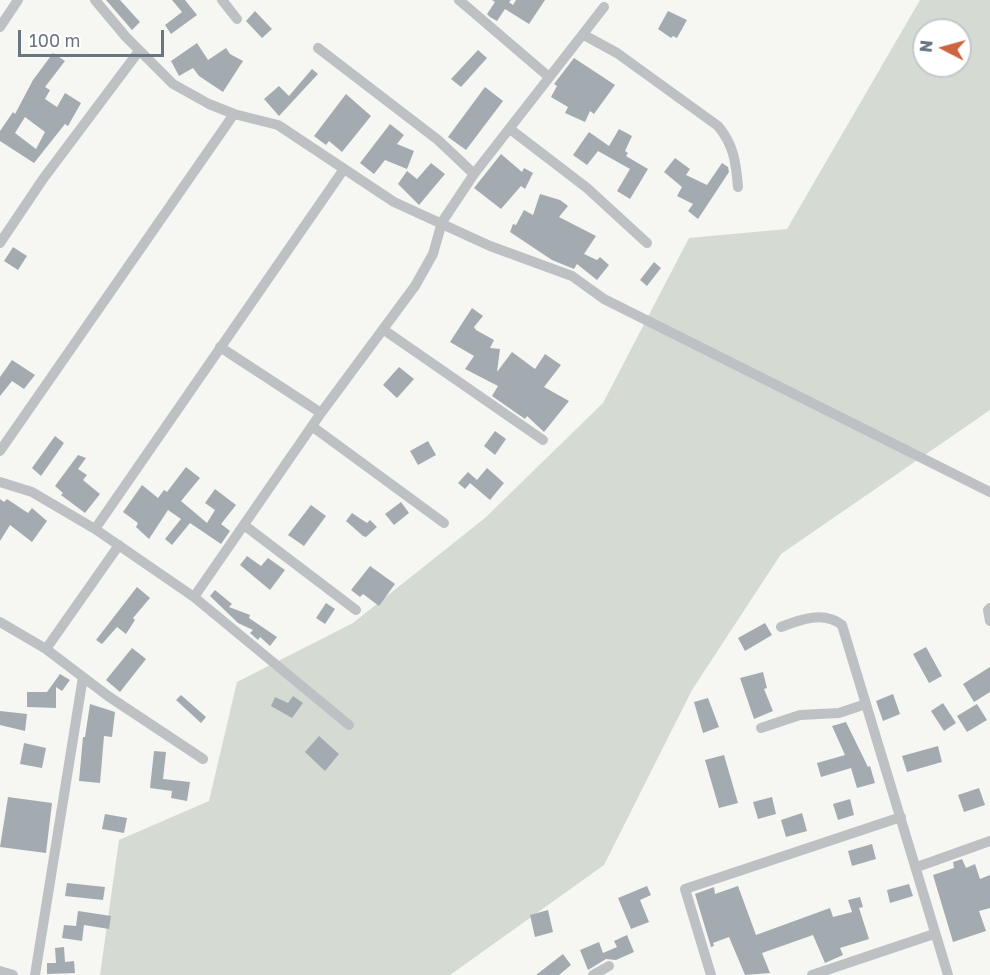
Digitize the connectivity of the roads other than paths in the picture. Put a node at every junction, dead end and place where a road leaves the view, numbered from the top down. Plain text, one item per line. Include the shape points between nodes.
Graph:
1 (18, 0) edge
2 (95, 0) edge
3 (222, 0) edge
4 (459, 0) edge
5 (604, 7) dead end
6 (4, 13) edge
7 (237, 19) dead end
8 (0, 27) edge
9 (584, 35) junction
10 (318, 48) dead end
11 (139, 51) junction
12 (549, 77) junction
13 (234, 114) junction
14 (510, 129) junction
15 (344, 169) junction
16 (474, 174) junction
17 (738, 187) dead end
18 (442, 222) junction
19 (0, 243) edge
20 (647, 243) dead end
21 (384, 330) junction
22 (220, 347) junction
23 (321, 413) junction
24 (313, 427) junction
25 (543, 440) dead end
26 (0, 451) edge
27 (0, 482) edge
28 (990, 492) edge
29 (444, 523) dead end
30 (244, 525) junction
31 (95, 529) junction
32 (118, 545) junction
33 (194, 597) junction
34 (990, 608) edge
35 (356, 610) dead end
36 (990, 621) edge
37 (0, 622) edge
38 (781, 627) dead end
39 (45, 650) junction
40 (83, 677) junction
41 (866, 704) junction
42 (350, 725) dead end
43 (761, 728) dead end
44 (203, 759) dead end
45 (901, 817) junction
46 (990, 842) edge
47 (917, 867) junction
48 (934, 934) junction
49 (609, 966) dead end
50 (0, 971) edge
51 (13, 975) edge
52 (35, 975) edge
53 (593, 975) edge
54 (711, 975) edge
55 (812, 975) edge
56 (948, 975) edge

1 - 6 street
2 - 11 street
3 - 7 street
4 - 12 street
5 - 9 street
6 - 8 street
9 - 12 street
9 - 17 street via 617,53 718,126 736,157
10 - 16 street via 438,140
11 - 13 street via 173,84
11 - 19 street
12 - 14 street
13 - 15 street via 278,125
13 - 26 street
14 - 16 street
14 - 20 street via 587,188
15 - 18 street via 394,202
15 - 22 street
16 - 18 street
18 - 21 street via 433,254
18 - 28 street via 490,246 572,276 604,299
21 - 23 street
21 - 25 street
22 - 23 street
22 - 31 street
23 - 24 street
24 - 29 street
24 - 30 street
27 - 31 street via 32,492
30 - 33 street
30 - 35 street
31 - 32 street
32 - 33 street
32 - 39 street
33 - 42 street
34 - 36 street
37 - 39 street
38 - 41 street via 802,619 829,618 842,626
39 - 40 street
40 - 44 street
40 - 52 street
41 - 43 street via 839,712 800,716
41 - 45 street
45 - 47 street
45 - 54 street via 685,889
46 - 47 street
47 - 48 street
48 - 55 street
48 - 56 street
49 - 53 street
50 - 51 street

